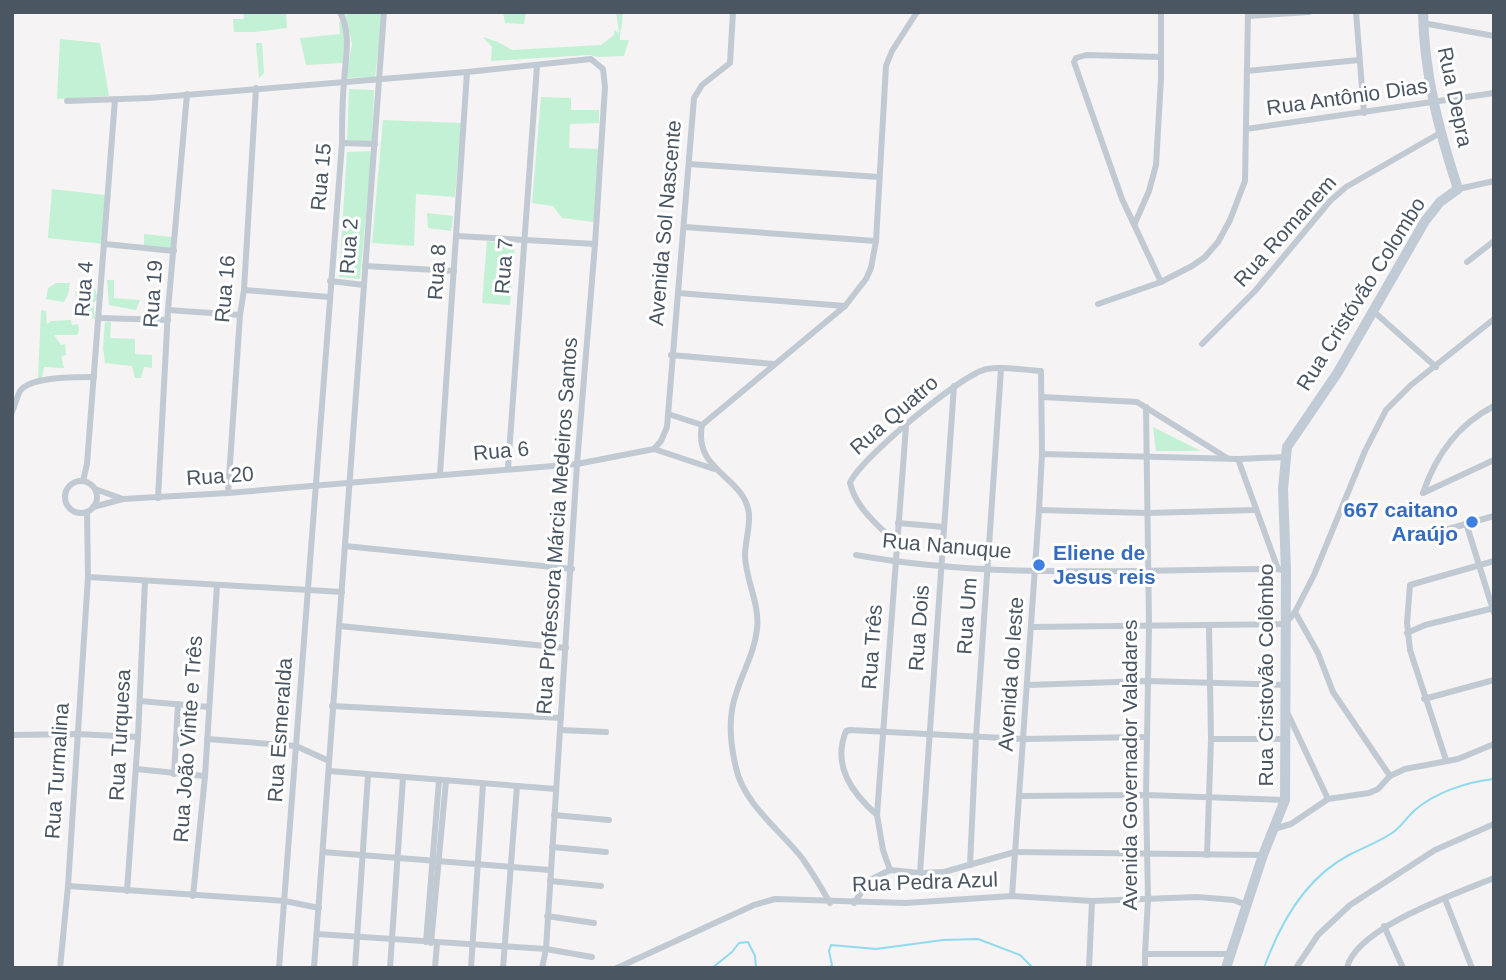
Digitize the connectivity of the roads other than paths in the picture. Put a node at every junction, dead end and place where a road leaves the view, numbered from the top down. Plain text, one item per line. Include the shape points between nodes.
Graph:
1 (341, 12) edge
2 (384, 12) edge
3 (733, 12) edge
4 (917, 12) edge
5 (1161, 12) edge
6 (1310, 12) edge
7 (1356, 12) edge
8 (1287, 13) edge
9 (1248, 14) edge
10 (1423, 18) edge
11 (1494, 36) edge
12 (1161, 57) junction
13 (1359, 60) junction
14 (537, 66) junction
15 (1247, 71) junction
16 (467, 72) junction
17 (379, 79) junction
18 (344, 81) junction
19 (256, 88) junction
20 (1494, 93) edge
21 (187, 94) junction
22 (116, 99) junction
23 (67, 101) dead end
24 (1434, 103) junction
25 (1364, 113) junction
26 (1246, 129) junction
27 (1440, 133) junction
28 (342, 144) junction
29 (374, 144) junction
30 (689, 164) junction
31 (879, 177) junction
32 (1494, 180) edge
33 (1458, 189) junction
34 (1135, 222) junction
35 (685, 228) junction
36 (457, 236) junction
37 (523, 239) junction
38 (876, 241) junction
39 (1494, 242) edge
40 (105, 244) junction
41 (596, 244) junction
42 (174, 251) junction
43 (1467, 262) dead end
44 (365, 266) junction
45 (454, 271) junction
46 (330, 281) junction
47 (1161, 282) junction
48 (363, 285) junction
49 (244, 290) junction
50 (678, 293) junction
51 (329, 297) junction
52 (1098, 303) dead end
53 (845, 306) junction
54 (168, 310) junction
55 (1372, 310) junction
56 (240, 315) junction
57 (100, 318) junction
58 (1494, 318) edge
59 (168, 320) junction
60 (1202, 344) dead end
61 (671, 355) junction
62 (775, 364) junction
63 (1436, 367) junction
64 (1001, 369) junction
65 (1041, 371) joint
66 (94, 377) junction
67 (954, 386) junction
68 (1042, 397) junction
69 (1494, 406) edge
70 (1146, 407) junction
71 (12, 411) edge
72 (668, 414) junction
73 (702, 425) junction
74 (906, 426) junction
75 (654, 449) junction
76 (1042, 454) junction
77 (1146, 457) junction
78 (1287, 457) junction
79 (1229, 459) junction
80 (1238, 459) junction
81 (1494, 460) edge
82 (577, 464) junction
83 (508, 468) junction
84 (715, 469) junction
85 (440, 474) junction
86 (83, 481) junction
87 (349, 482) junction
88 (316, 485) junction
89 (95, 489) junction
90 (228, 493) junction
91 (158, 498) junction
92 (123, 499) junction
93 (90, 509) junction
94 (1040, 510) junction
95 (1255, 510) junction
96 (1147, 513) junction
97 (1494, 516) edge
98 (898, 523) junction
99 (1466, 523) junction
100 (944, 527) junction
101 (1417, 538) dead end
102 (897, 544) junction
103 (345, 546) junction
104 (856, 555) dead end
105 (1494, 561) edge
106 (896, 562) junction
107 (1480, 565) junction
108 (941, 566) junction
109 (572, 569) junction
110 (988, 569) junction
111 (1149, 569) junction
112 (1282, 570) junction
113 (1035, 571) junction
114 (88, 577) junction
115 (145, 582) junction
116 (217, 585) junction
117 (307, 590) junction
118 (342, 592) junction
119 (1493, 610) edge
120 (1294, 612) junction
121 (1285, 624) junction
122 (1149, 625) junction
123 (1209, 625) junction
124 (339, 626) junction
125 (1031, 627) junction
126 (1407, 634) junction
127 (566, 648) junction
128 (1494, 680) edge
129 (1147, 681) junction
130 (1210, 683) junction
131 (1027, 685) junction
132 (1286, 685) junction
133 (1424, 699) junction
134 (140, 701) junction
135 (177, 704) junction
136 (332, 706) junction
137 (209, 707) junction
138 (1286, 711) junction
139 (561, 718) junction
140 (560, 730) junction
141 (606, 732) dead end
142 (884, 732) junction
143 (77, 734) junction
144 (12, 735) edge
145 (929, 735) junction
146 (138, 737) junction
147 (976, 737) junction
148 (1146, 737) junction
149 (206, 739) junction
150 (1023, 739) junction
151 (1210, 739) junction
152 (1286, 739) junction
153 (1494, 744) edge
154 (296, 746) junction
155 (1446, 760) junction
156 (329, 761) junction
157 (136, 769) junction
158 (329, 771) junction
159 (174, 774) junction
160 (368, 775) junction
161 (1390, 775) junction
162 (205, 776) junction
163 (403, 778) junction
164 (443, 780) junction
165 (483, 784) junction
166 (517, 786) junction
167 (556, 789) junction
168 (1146, 795) junction
169 (1020, 796) junction
170 (1210, 797) junction
171 (1328, 799) junction
172 (1285, 800) junction
173 (554, 815) junction
174 (877, 815) junction
175 (608, 820) dead end
176 (1494, 824) edge
177 (1274, 829) junction
178 (552, 848) junction
179 (323, 852) junction
180 (606, 852) dead end
181 (1016, 852) junction
182 (1147, 854) junction
183 (362, 855) junction
184 (1207, 855) junction
185 (1263, 855) junction
186 (397, 858) junction
187 (436, 861) junction
188 (476, 864) junction
189 (970, 865) junction
190 (511, 867) junction
191 (550, 870) junction
192 (890, 870) junction
193 (920, 873) junction
194 (1494, 878) edge
195 (550, 881) junction
196 (68, 886) junction
197 (601, 886) dead end
198 (127, 891) junction
199 (193, 896) junction
200 (1012, 896) junction
201 (1148, 899) junction
202 (1445, 899) junction
203 (285, 901) junction
204 (1092, 901) junction
205 (830, 902) junction
206 (854, 903) junction
207 (1246, 905) junction
208 (319, 908) junction
209 (547, 916) junction
210 (594, 923) dead end
211 (1384, 926) junction
212 (317, 934) junction
213 (356, 938) junction
214 (392, 940) junction
215 (431, 942) junction
216 (472, 945) junction
217 (505, 947) junction
218 (545, 949) junction
219 (1145, 954) junction
220 (1230, 954) junction
221 (592, 957) dead end
222 (60, 968) edge
223 (279, 968) edge
224 (314, 968) edge
225 (355, 968) edge
226 (390, 968) edge
227 (435, 968) edge
228 (471, 968) edge
229 (503, 968) edge
230 (542, 968) edge
231 (617, 968) edge
232 (1089, 968) edge
233 (1145, 968) edge
234 (1226, 968) edge
235 (1296, 968) edge
236 (1347, 968) edge
237 (1403, 968) edge
238 (1472, 968) edge

1 - 18 street, Rua 15 via 348,43
2 - 17 street, Rua 2
3 - 30 street, Avenida Sol Nascente via 730,63 702,85 694,98
4 - 31 street via 886,66
5 - 12 street
6 - 8 street
7 - 13 street
8 - 9 street
9 - 15 street
10 - 11 street
10 - 24 street, Rua Depra
12 - 34 street via 1156,165
12 - 34 street via 1096,54 1074,62 1122,199
13 - 15 street
13 - 25 street
14 - 16 street
14 - 37 street, Rua 7
14 - 41 street, Rua Professora Márcia Medeiros Santos via 591,59 603,69
15 - 26 street
16 - 17 street
16 - 36 street, Rua 8
17 - 18 street
17 - 29 street, Rua 2
18 - 19 street
18 - 28 street, Rua 15
19 - 21 street
19 - 49 street, Rua 16
20 - 24 street, Rua Antônio Dias
21 - 22 street
21 - 42 street, Rua 19
22 - 23 street
22 - 40 street, Rua 4
24 - 25 street, Rua Antônio Dias
24 - 27 street, Rua Depra
25 - 26 street, Rua Antônio Dias
26 - 47 street via 1245,181 1224,231 1205,257
27 - 33 street, Rua Depra
27 - 60 street, Rua Romanem via 1330,201 1255,291
28 - 29 street
28 - 46 street, Rua 15
29 - 44 street, Rua 2
30 - 31 street
30 - 35 street, Avenida Sol Nascente
31 - 38 street
32 - 33 street, Rua Cristóvão Colombo
33 - 55 street, Rua Cristóvão Colombo via 1425,221
34 - 47 street
35 - 38 street
35 - 50 street, Avenida Sol Nascente
36 - 37 street
36 - 45 street, Rua 8
37 - 41 street
37 - 83 street, Rua 7
38 - 53 street via 866,279
39 - 43 street
40 - 42 street
40 - 57 street, Rua 4
41 - 82 street, Rua Professora Márcia Medeiros Santos
42 - 54 street, Rua 19
44 - 45 street
44 - 48 street, Rua 2
45 - 85 street, Rua 8
46 - 48 street
46 - 51 street, Rua 15
47 - 52 street
48 - 87 street, Rua 2
49 - 51 street
49 - 56 street, Rua 16
50 - 53 street
50 - 61 street, Avenida Sol Nascente
51 - 88 street, Rua 15
53 - 62 street
54 - 56 street
54 - 59 street, Rua 19
55 - 63 street
55 - 78 street, Rua Cristóvão Colombo via 1338,372 1290,440
56 - 90 street, Rua 16
57 - 59 street
57 - 66 street, Rua 4
58 - 63 street
59 - 91 street, Rua 19
61 - 62 street
61 - 72 street, Avenida Sol Nascente
62 - 73 street
63 - 120 street via 1393,401 1381,417
64 - 65 street, Rua Quatro
64 - 67 street, Rua Quatro via 986,369
64 - 110 street, Rua Um
65 - 68 street, Avenida do leste
66 - 71 street via 29,383 21,389
66 - 86 street, Rua 4
67 - 74 street, Rua Quatro
67 - 100 street, Rua Dois
68 - 70 street via 1138,402
68 - 76 street, Avenida do leste
69 - 81 street via 1445,446 1423,493
70 - 77 street, Avenida Governador Valadares
70 - 79 street
72 - 73 street
72 - 75 street, Avenida Sol Nascente via 667,427
73 - 84 street via 704,452
74 - 98 street, Rua Três
74 - 102 street, Rua Quatro via 857,469 850,483 863,510
75 - 82 street, Rua 6
75 - 84 street
76 - 77 street
76 - 94 street, Avenida do leste
77 - 79 street
77 - 96 street, Avenida Governador Valadares
78 - 80 street
78 - 112 street, Rua Cristovão Colômbo
79 - 80 street
80 - 95 street
82 - 83 street, Rua 6
82 - 109 street, Rua Professora Márcia Medeiros Santos
83 - 85 street, Rua 6
84 - 205 street via 739,490 748,510 745,557 757,616 754,646 732,711 736,770 748,794 802,859
85 - 87 street, Rua 6
86 - 89 street
86 - 93 street, Rua 4 via 69,487 66,501 76,512
87 - 88 street, Rua 20
87 - 103 street, Rua 2
88 - 90 street, Rua 20
88 - 117 street, Rua Esmeralda
89 - 92 street
89 - 93 street via 97,500
90 - 91 street, Rua 20
91 - 92 street, Rua 20
92 - 93 street, Rua 20
93 - 114 street, Rua Turmalina
94 - 96 street
94 - 113 street, Avenida do leste
95 - 96 street
95 - 112 street
96 - 111 street, Avenida Governador Valadares
97 - 99 street
98 - 100 street
98 - 102 street, Rua Três
99 - 101 street
99 - 107 street
100 - 108 street, Rua Dois
102 - 106 street, Rua Três
103 - 109 street
103 - 118 street, Rua 2
104 - 106 street, Rua Nanuque
105 - 107 street
106 - 108 street, Rua Nanuque
106 - 142 street, Rua Três
107 - 119 street
107 - 126 street via 1410,585
108 - 110 street, Rua Nanuque
108 - 145 street, Rua Dois
109 - 127 street, Rua Professora Márcia Medeiros Santos
110 - 113 street, Rua Nanuque
110 - 147 street, Rua Um
111 - 112 street, Rua Nanuque
111 - 113 street, Rua Nanuque
111 - 122 street, Avenida Governador Valadares
112 - 121 street, Rua Cristovão Colômbo
113 - 125 street, Avenida do leste
114 - 115 street
114 - 143 street, Rua Turmalina
115 - 116 street
115 - 134 street, Rua Turquesa
116 - 117 street
116 - 137 street, Rua João Vinte e Três
117 - 118 street
117 - 154 street, Rua Esmeralda
118 - 124 street, Rua 2
119 - 126 street via 1424,625
120 - 121 street
120 - 161 street via 1318,653 1333,692
121 - 123 street
121 - 132 street, Rua Cristovão Colômbo
122 - 123 street
122 - 125 street
122 - 129 street, Avenida Governador Valadares
123 - 130 street
124 - 127 street
124 - 136 street, Rua 2
125 - 131 street, Avenida do leste
126 - 133 street
127 - 139 street, Rua Professora Márcia Medeiros Santos
128 - 133 street
129 - 130 street
129 - 131 street
129 - 148 street, Avenida Governador Valadares
130 - 132 street
130 - 151 street
131 - 150 street, Avenida do leste
132 - 138 street, Rua Cristovão Colômbo
133 - 155 street
134 - 135 street
134 - 146 street, Rua Turquesa
135 - 137 street
135 - 159 street
136 - 139 street
136 - 156 street, Rua 2
137 - 149 street, Rua João Vinte e Três
138 - 152 street, Rua Cristovão Colômbo
138 - 171 street
139 - 140 street, Rua Professora Márcia Medeiros Santos
140 - 141 street
140 - 167 street, Rua Professora Márcia Medeiros Santos
142 - 145 street
142 - 174 street, Rua Três
142 - 174 street via 846,731 842,746 842,770 848,784
143 - 144 street
143 - 146 street
143 - 196 street, Rua Turmalina
145 - 147 street
145 - 193 street, Rua Dois
146 - 157 street, Rua Turquesa
147 - 150 street
147 - 189 street, Rua Um
148 - 150 street
148 - 168 street, Avenida Governador Valadares
149 - 154 street
149 - 162 street, Rua João Vinte e Três
150 - 169 street, Avenida do leste
151 - 152 street
151 - 170 street
152 - 172 street, Rua Cristovão Colômbo
153 - 155 street
154 - 156 street
154 - 203 street, Rua Esmeralda
155 - 161 street
156 - 158 street, Rua 2
157 - 159 street
157 - 198 street, Rua Turquesa
158 - 160 street
158 - 179 street, Rua 2
159 - 162 street
160 - 163 street
160 - 183 street
161 - 171 street via 1369,793
162 - 199 street, Rua João Vinte e Três
163 - 164 street
163 - 186 street
164 - 165 street
164 - 187 street
165 - 166 street
165 - 188 street
166 - 167 street
166 - 190 street
167 - 173 street, Rua Professora Márcia Medeiros Santos
168 - 169 street
168 - 170 street
168 - 182 street, Avenida Governador Valadares
169 - 181 street, Avenida do leste
170 - 172 street
170 - 184 street
171 - 177 street via 1291,824
172 - 177 street, Rua Cristovão Colômbo
173 - 175 street
173 - 178 street, Rua Professora Márcia Medeiros Santos
174 - 192 street, Rua Três
176 - 235 street via 1435,850 1350,905 1318,935
177 - 185 street, Rua Cristovão Colômbo
178 - 180 street
178 - 191 street, Rua Professora Márcia Medeiros Santos
179 - 183 street
179 - 208 street, Rua 2
181 - 182 street
181 - 189 street
181 - 200 street, Avenida do leste
182 - 184 street
182 - 201 street, Avenida Governador Valadares
183 - 186 street
183 - 213 street
184 - 185 street
185 - 207 street, Rua Cristovão Colômbo
186 - 187 street
186 - 214 street
187 - 188 street
187 - 215 street
188 - 190 street
188 - 216 street
189 - 193 street
190 - 191 street
190 - 217 street
191 - 195 street, Rua Professora Márcia Medeiros Santos
192 - 193 street
192 - 206 street via 870,880
194 - 202 street
195 - 197 street
195 - 209 street, Rua Professora Márcia Medeiros Santos
196 - 198 street
196 - 222 street, Rua Turmalina
198 - 199 street
199 - 203 street
200 - 204 street, Rua Pedra Azul
200 - 206 street, Rua Pedra Azul
201 - 204 street, Rua Pedra Azul
201 - 207 street, Rua Pedra Azul via 1219,898
201 - 219 street, Avenida Governador Valadares
202 - 211 street
202 - 238 street
203 - 208 street
203 - 223 street, Rua Esmeralda
204 - 232 street
205 - 206 street, Rua Pedra Azul
205 - 231 street, Rua Pedra Azul via 765,901
207 - 220 street, Rua Cristovão Colômbo
208 - 212 street, Rua 2
209 - 210 street
209 - 218 street, Rua Professora Márcia Medeiros Santos
211 - 236 street via 1358,948
211 - 237 street
212 - 213 street
212 - 224 street, Rua 2
213 - 214 street
213 - 225 street
214 - 215 street
214 - 226 street
215 - 216 street
215 - 227 street
216 - 217 street
216 - 228 street
217 - 218 street
217 - 229 street
218 - 221 street
218 - 230 street, Rua Professora Márcia Medeiros Santos
219 - 220 street
219 - 233 street, Avenida Governador Valadares
220 - 234 street, Rua Cristovão Colômbo

